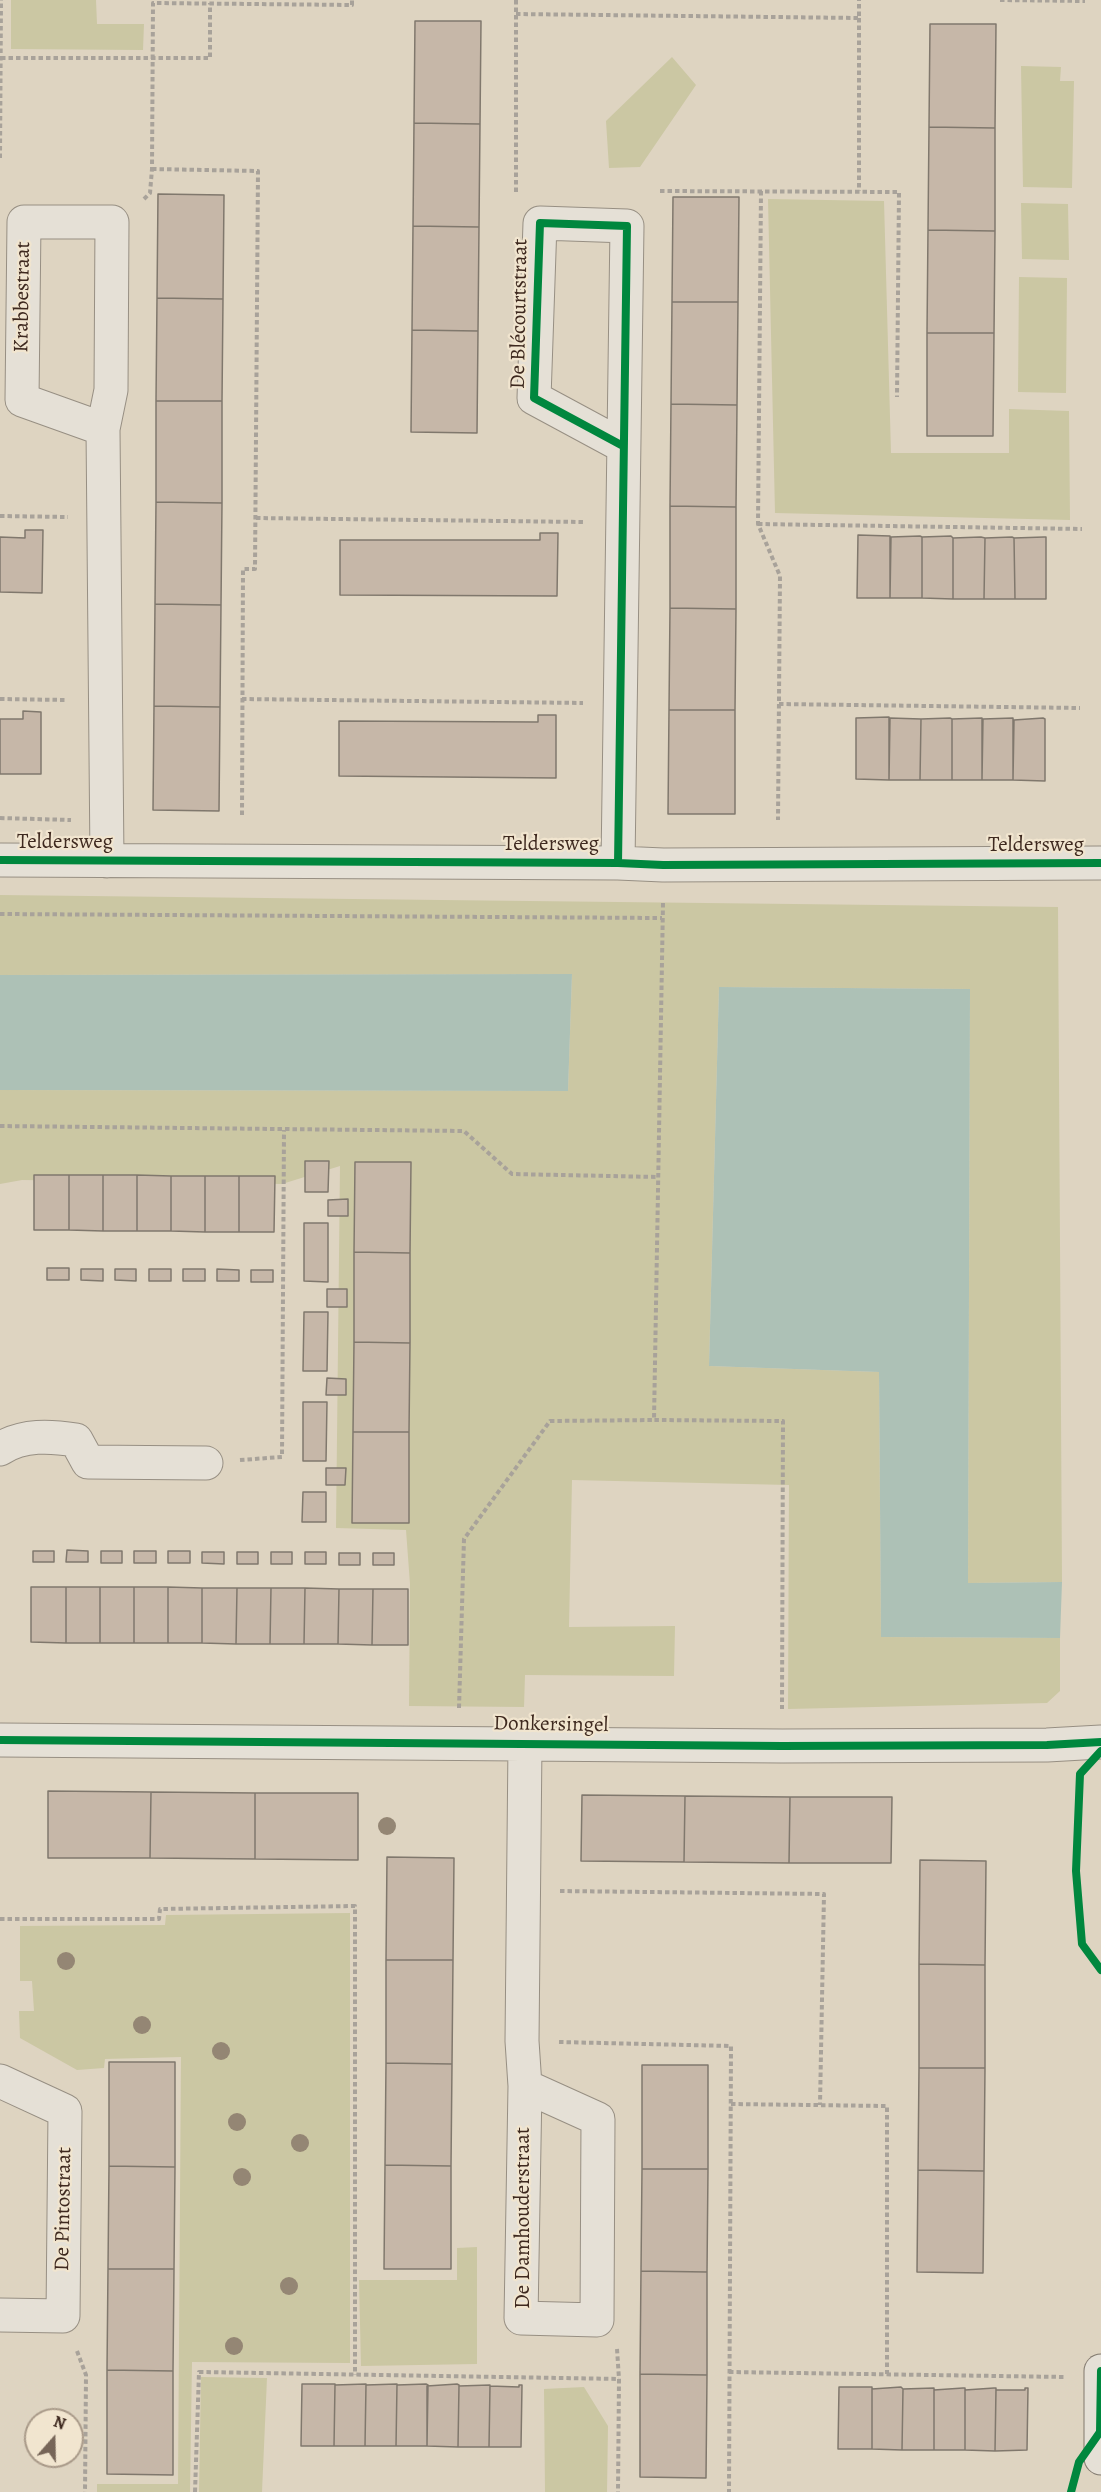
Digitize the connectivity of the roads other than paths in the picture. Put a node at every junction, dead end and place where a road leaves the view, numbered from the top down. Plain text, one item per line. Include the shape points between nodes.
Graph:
1 (103, 429) junction
2 (623, 446) junction
3 (0, 860) edge
4 (107, 861) junction
5 (618, 863) junction
6 (1101, 863) edge
7 (0, 1449) edge
8 (206, 1463) road end
9 (0, 1740) edge
10 (1101, 1742) edge
11 (525, 1743) junction
12 (0, 2081) edge
13 (525, 2085) junction
14 (0, 2315) edge
15 (1101, 2371) edge
16 (1101, 2378) edge
17 (1101, 2458) edge

1 - 1 street, Krabbestraat via 111,390 112,222 24,222 22,400
1 - 4 street, Krabbestraat
2 - 2 street, De Blécourtstraat via 627,226 540,223 534,398
2 - 5 street, De Blécourtstraat
3 - 4 street, Teldersweg
4 - 5 street, Teldersweg
5 - 6 street, Teldersweg
7 - 8 street via 44,1436 76,1440 88,1462
9 - 11 street, Donkersingel
10 - 11 street, Donkersingel via 782,1746
11 - 13 street, De Damhouderstraat
12 - 14 street, De Pintostraat via 65,2111 63,2316
13 - 13 street, De Damhouderstraat via 598,2119 597,2320 521,2318
15 - 16 street
16 - 17 street

